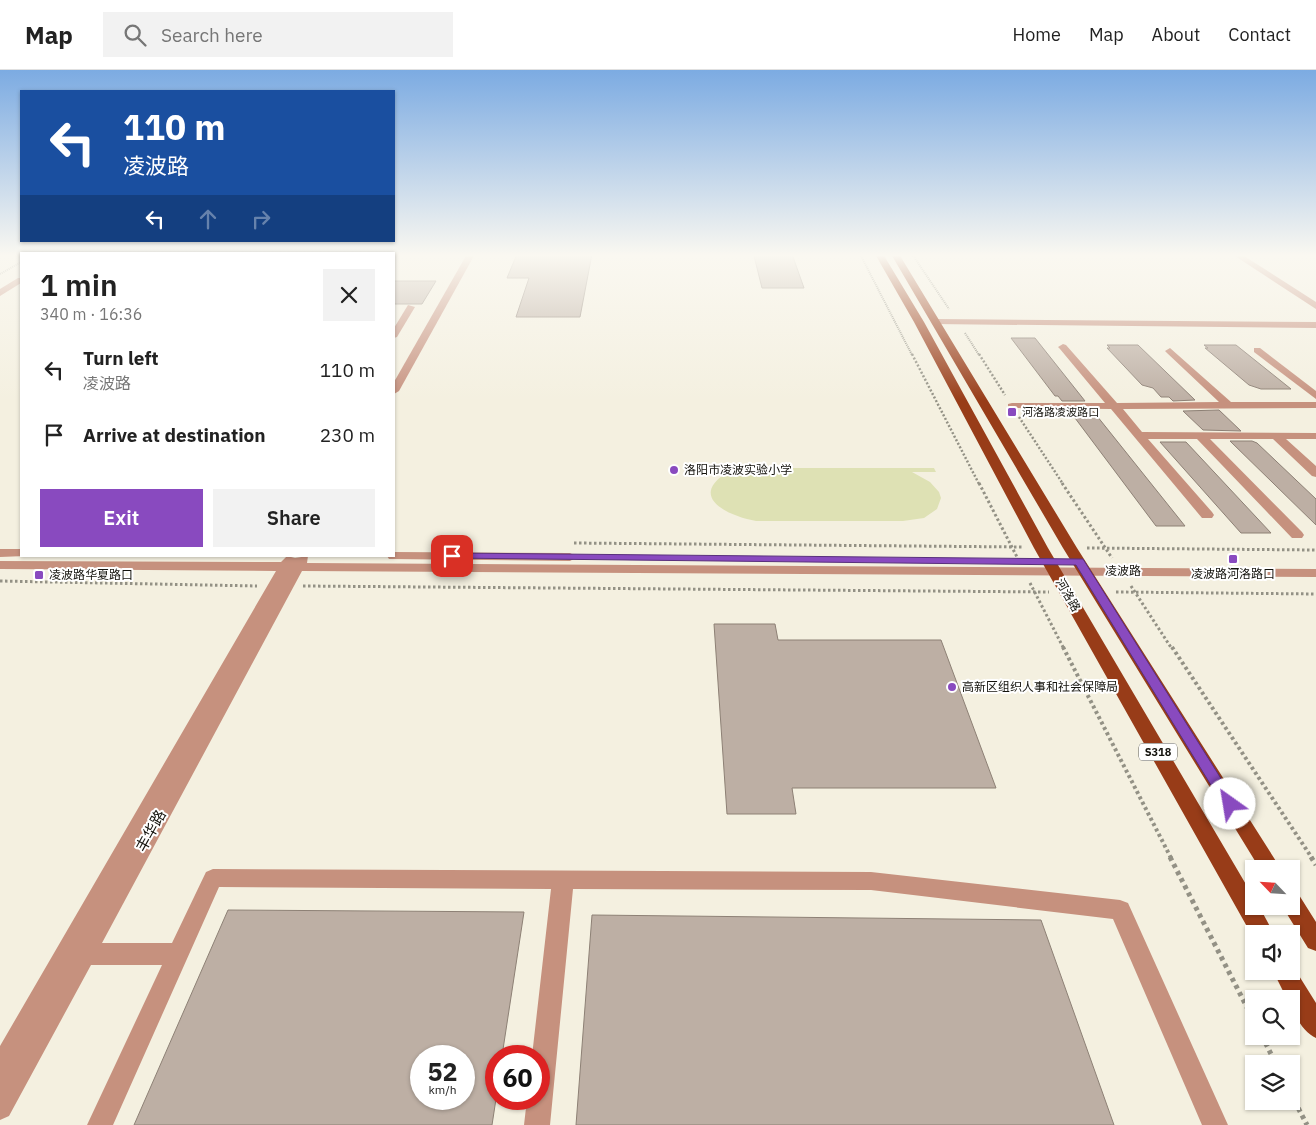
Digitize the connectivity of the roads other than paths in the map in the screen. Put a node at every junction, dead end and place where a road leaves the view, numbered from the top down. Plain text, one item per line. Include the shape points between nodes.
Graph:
1 (435, 303) edge
2 (443, 303) edge
3 (908, 303) edge
4 (925, 303) edge
5 (411, 307) dead end
6 (937, 322) junction
7 (1316, 325) edge
8 (395, 333) edge
9 (1063, 347) dead end
10 (1257, 350) dead end
11 (1170, 351) dead end
12 (395, 372) edge
13 (395, 389) edge
14 (1316, 396) edge
15 (1228, 404) junction
16 (1316, 404) edge
17 (1012, 406) dead end
18 (1114, 406) junction
19 (1138, 435) junction
20 (1201, 436) junction
21 (1276, 436) junction
22 (1316, 436) edge
23 (1316, 473) edge
24 (1207, 515) dead end
25 (1297, 534) dead end
26 (0, 553) edge
27 (20, 553) edge
28 (395, 556) edge
29 (1078, 560) junction
30 (294, 561) edge
31 (1316, 564) edge
32 (0, 565) edge
33 (1021, 566) junction
34 (1052, 566) junction
35 (1316, 572) edge
36 (1265, 860) edge
37 (563, 880) junction
38 (1299, 915) edge
39 (1258, 925) edge
40 (1316, 941) edge
41 (75, 954) junction
42 (178, 954) junction
43 (1289, 980) edge
44 (1316, 1026) edge
45 (0, 1070) edge
46 (0, 1107) edge
47 (100, 1125) edge
48 (537, 1125) edge
49 (1215, 1125) edge

1 - 12 street
2 - 13 street
3 - 34 main road, 河洛路 / S318
4 - 6 main road, S318
5 - 8 street
6 - 7 street
6 - 29 main road, S318
9 - 18 street
10 - 14 street
11 - 15 street
15 - 16 street
15 - 18 street
17 - 18 street
18 - 19 street
19 - 20 street
19 - 24 street
20 - 21 street
20 - 25 street
21 - 22 street
21 - 23 street
26 - 27 street
28 - 33 street, 凌波路
29 - 31 street, 凌波路
29 - 34 street, 凌波路
29 - 35 street, 凌波路
29 - 36 main road, S318
30 - 32 street, 凌波路
30 - 33 street, 凌波路
30 - 41 street, 丰华路
33 - 34 street, 凌波路
34 - 39 main road, 河洛路 / S318
37 - 42 street via 214,878
37 - 48 street
37 - 49 street via 871,881 1120,910
38 - 40 main road
41 - 42 street
41 - 45 street, 丰华路
41 - 46 street, 丰华路
42 - 47 street
43 - 44 main road

